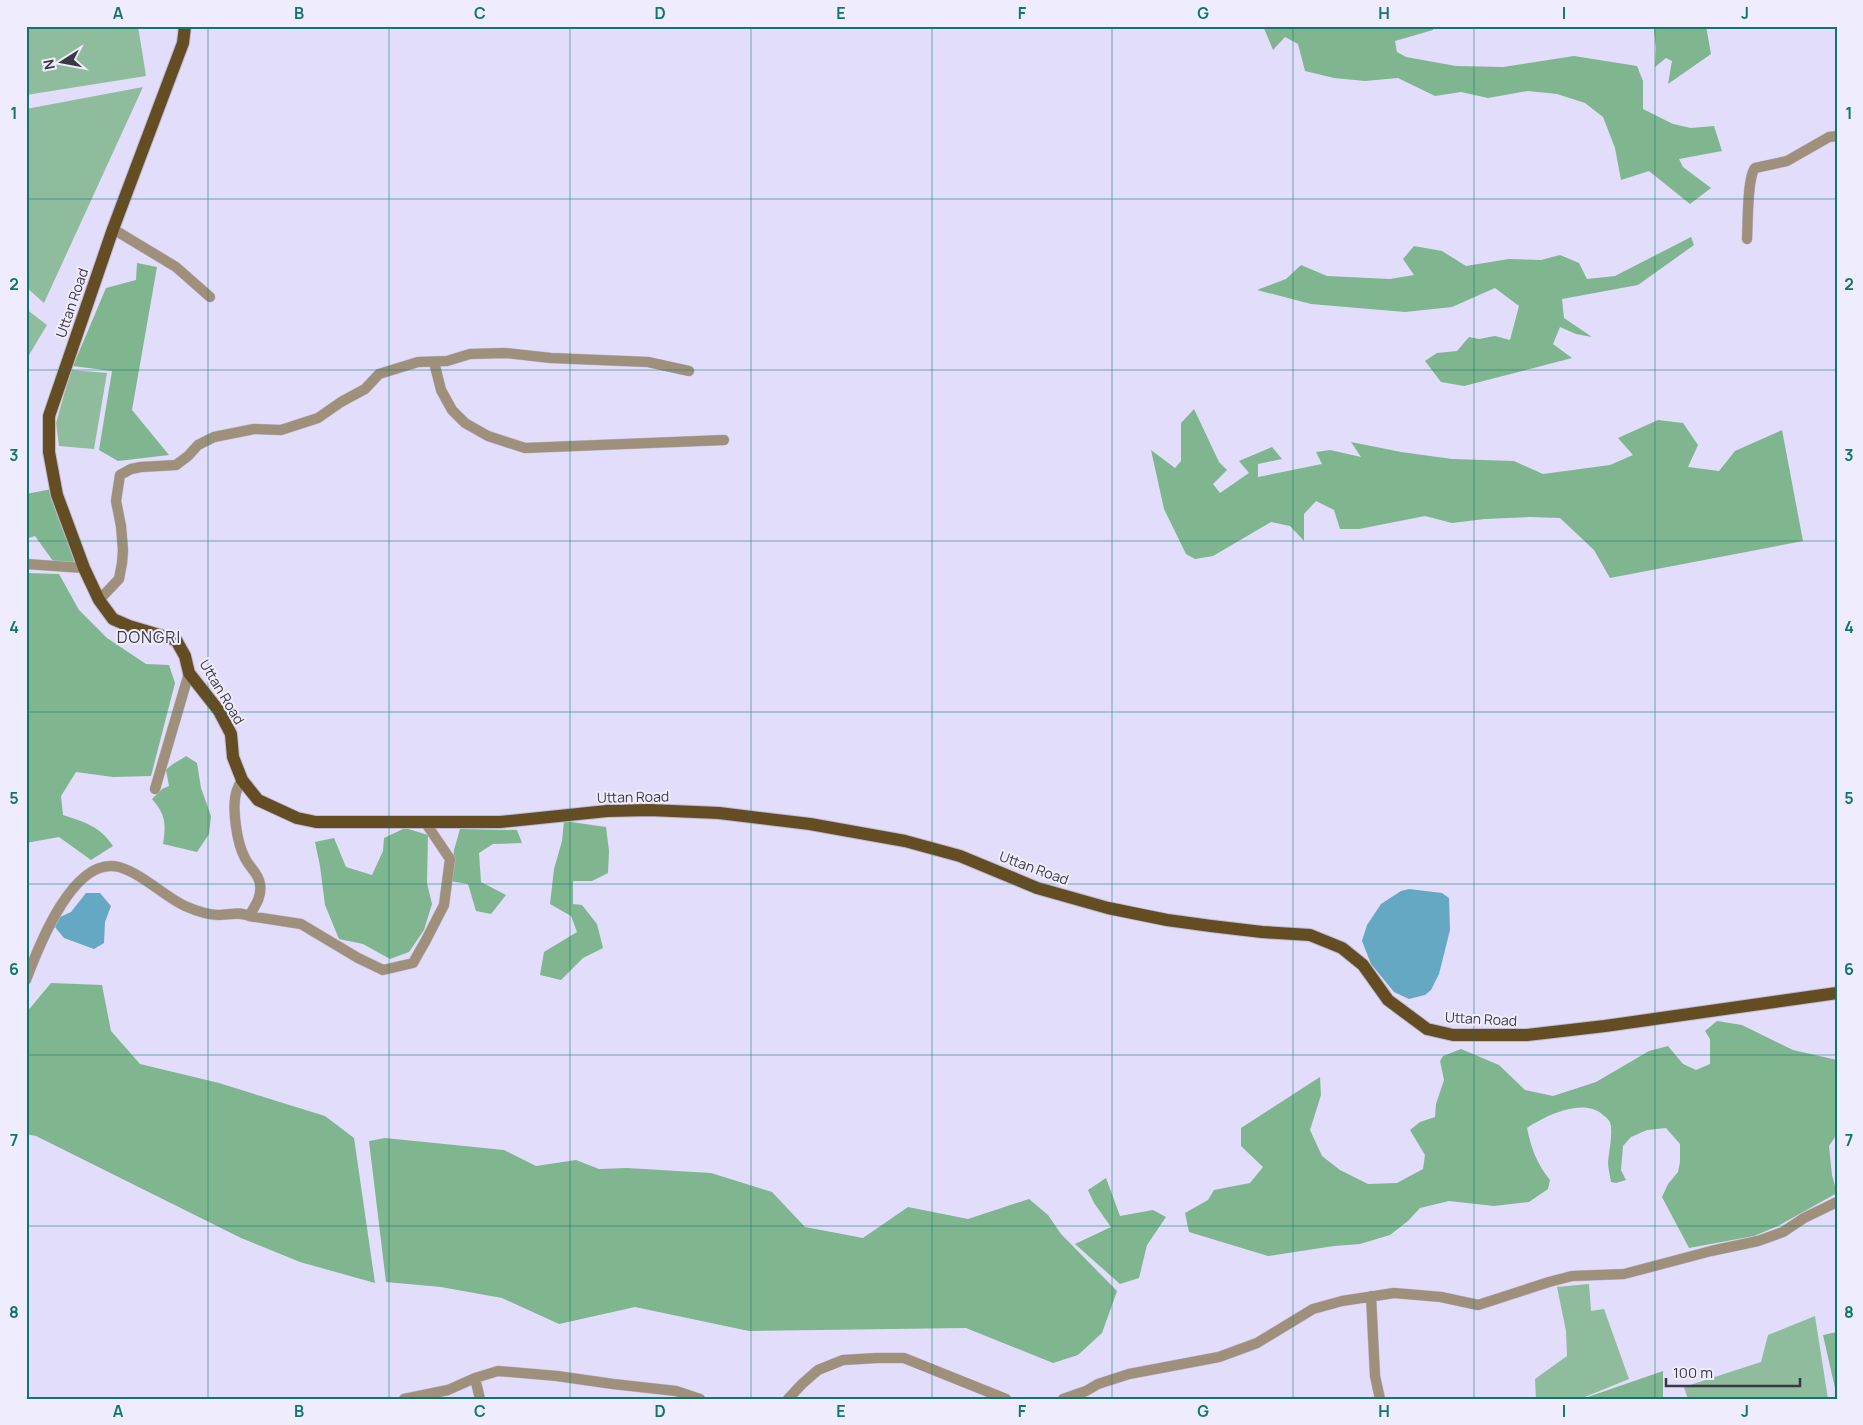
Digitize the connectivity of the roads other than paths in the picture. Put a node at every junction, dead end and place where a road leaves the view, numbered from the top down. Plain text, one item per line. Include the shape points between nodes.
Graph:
1 (186, 26) edge
2 (1837, 136) edge
3 (113, 229) junction
4 (1747, 239) dead end
5 (210, 297) dead end
6 (434, 362) junction
7 (689, 371) dead end
8 (724, 440) dead end
9 (26, 564) edge
10 (84, 568) junction
11 (99, 600) junction
12 (189, 673) junction
13 (242, 780) junction
14 (155, 789) dead end
15 (425, 822) junction
16 (249, 916) junction
17 (26, 980) edge
18 (1837, 993) edge
19 (1837, 1202) edge
20 (1371, 1296) junction
21 (475, 1378) junction
22 (1086, 1395) edge
23 (404, 1399) edge
24 (480, 1399) edge
25 (700, 1399) edge
26 (788, 1399) edge
27 (1006, 1399) edge
28 (1063, 1399) edge
29 (1380, 1399) edge

1 - 3 main road, Uttan Road via 183,42
2 - 4 street via 1829,137 1787,160 1755,168 1750,182
3 - 5 street via 176,267
3 - 10 main road, Uttan Road via 49,416 49,452 58,495
6 - 7 street via 447,362 470,354 505,353 648,362
6 - 8 street via 441,390 452,410 465,423 488,436 525,448
6 - 11 street via 418,362 378,374 365,389 318,418 281,430 254,429 214,437 198,445 176,465 141,467 120,475 116,501 121,526 122,563 119,579
9 - 10 street
10 - 11 main road, Uttan Road
11 - 12 main road, Uttan Road via 113,619 176,640 185,656
12 - 13 main road, Uttan Road via 219,711 231,734 232,757
12 - 14 street
13 - 15 main road, Uttan Road via 258,800 297,818 316,822
13 - 16 street via 235,798 238,839 240,850 260,884 258,902
15 - 16 street via 450,859 444,905 413,962 383,970 301,924
15 - 18 main road, Uttan Road via 500,822 649,810 719,813 905,840 960,856 1037,888 1108,908 1211,926 1310,935 1342,948 1363,965 1388,1000 1427,1029 1453,1035 1527,1035
16 - 17 street via 217,915 185,906 119,867 106,867 92,872 67,894 47,929
19 - 20 street via 1783,1232 1758,1241 1624,1274 1572,1276 1478,1305 1394,1292
20 - 22 street via 1313,1309 1257,1343 1219,1357 1130,1374 1098,1384
20 - 29 street via 1374,1376
21 - 23 street via 448,1390
21 - 24 street
21 - 25 street via 498,1371 516,1372 676,1391
22 - 28 street
26 - 27 street via 818,1370 843,1360 904,1358

